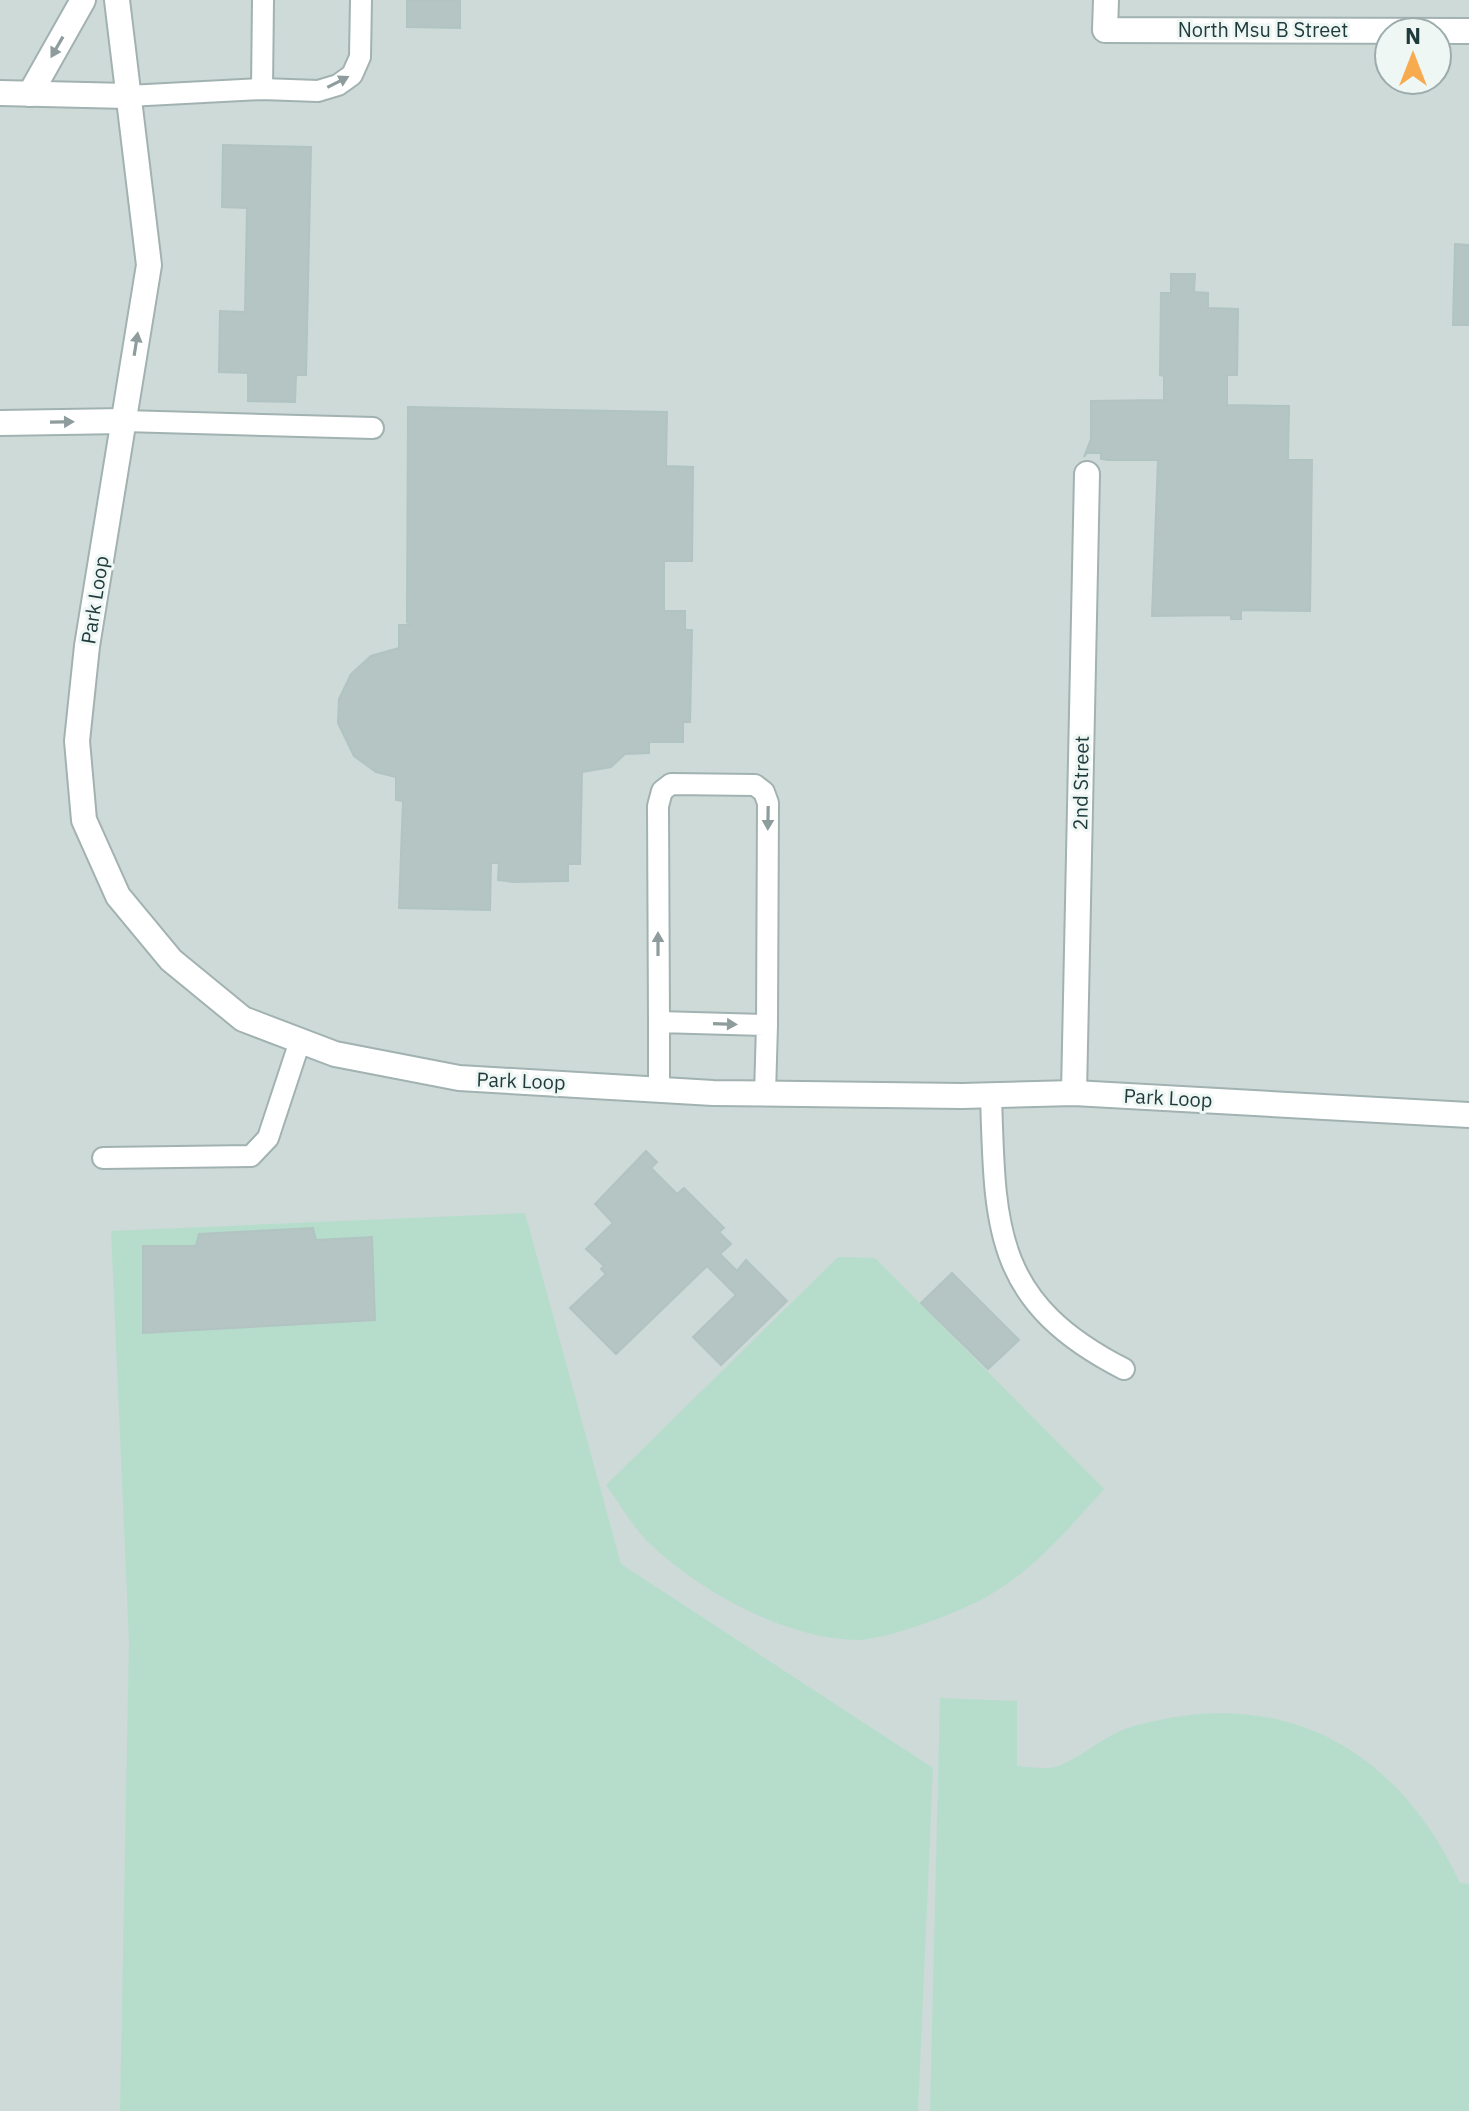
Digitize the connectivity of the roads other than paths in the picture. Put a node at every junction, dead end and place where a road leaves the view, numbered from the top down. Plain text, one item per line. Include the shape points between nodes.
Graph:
1 (83, 0) edge
2 (117, 0) edge
3 (263, 0) edge
4 (361, 0) edge
5 (1106, 0) edge
6 (1469, 31) edge
7 (262, 89) junction
8 (0, 93) edge
9 (30, 94) junction
10 (128, 96) junction
11 (124, 421) junction
12 (0, 423) edge
13 (373, 428) dead end
14 (1087, 474) dead end
15 (659, 1022) junction
16 (767, 1025) junction
17 (300, 1041) junction
18 (659, 1089) junction
19 (1074, 1093) junction
20 (765, 1094) junction
21 (991, 1095) junction
22 (1469, 1115) edge
23 (103, 1158) dead end
24 (1124, 1369) dead end

1 -> 9 street
2 - 10 street, Park Loop
3 - 7 lane
7 -> 4 lane via 318,91 352,75 360,57
5 - 6 street, North Msu B Street via 1105,30
7 - 10 lane
8 - 9 street
9 - 10 street
11 -> 10 street, Park Loop via 149,265
12 -> 11 street
11 - 13 lane
11 - 17 street, Park Loop via 77,741 84,820 118,896 171,960 243,1019
14 - 19 street, 2nd Street
15 -> 16 lane
15 -> 16 lane via 662,791 671,784 755,785 768,803
15 - 18 lane
16 - 20 lane
17 - 18 street, Park Loop via 335,1054 459,1078
17 - 23 lane via 268,1138 251,1156
18 - 20 street, Park Loop
19 - 21 street, Park Loop
19 - 22 street, Park Loop
20 - 21 street, Park Loop
21 - 24 lane via 996,1195 1009,1260 1023,1286 1066,1336

